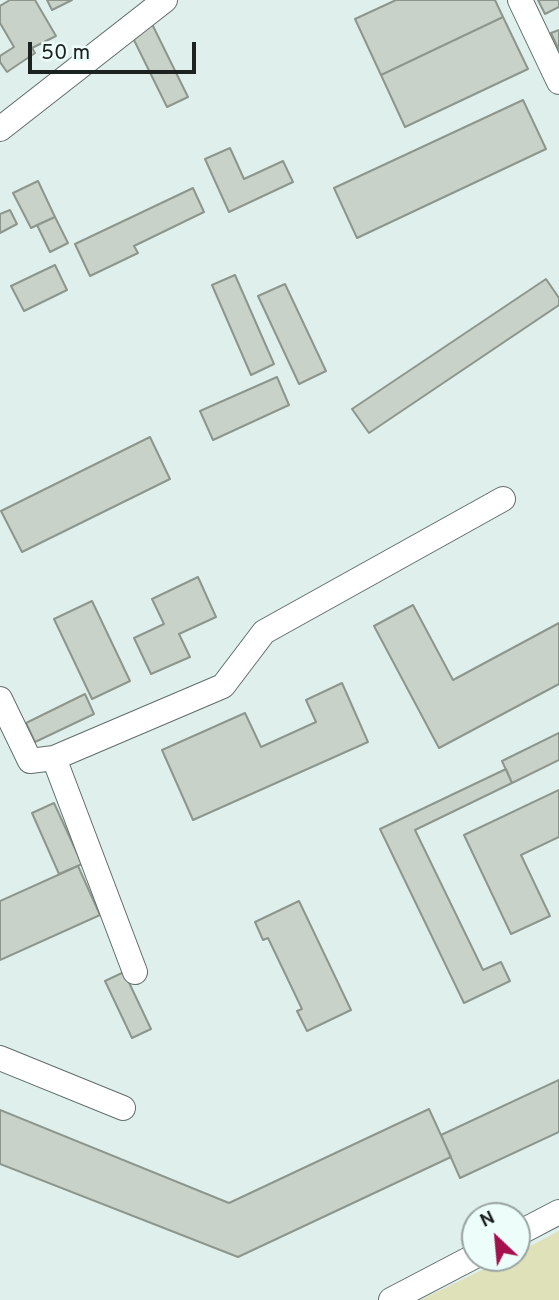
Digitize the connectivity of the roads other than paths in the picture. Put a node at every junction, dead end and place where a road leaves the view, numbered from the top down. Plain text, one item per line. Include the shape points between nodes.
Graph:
1 (165, 0) edge
2 (520, 0) edge
3 (559, 82) edge
4 (0, 129) edge
5 (503, 499) dead end
6 (0, 699) edge
7 (54, 758) junction
8 (135, 972) dead end
9 (0, 1058) edge
10 (123, 1108) dead end
11 (559, 1212) edge
12 (531, 1227) edge
13 (461, 1263) edge
14 (391, 1300) edge

1 - 4 street
2 - 3 street
5 - 7 street via 264,632 223,686
6 - 7 street via 30,761
7 - 8 street
9 - 10 street
11 - 12 street
13 - 14 street

